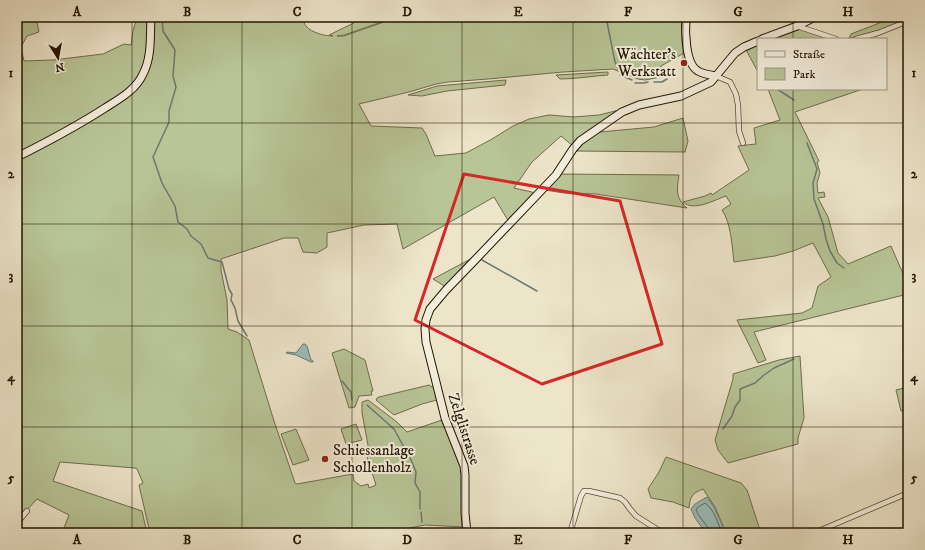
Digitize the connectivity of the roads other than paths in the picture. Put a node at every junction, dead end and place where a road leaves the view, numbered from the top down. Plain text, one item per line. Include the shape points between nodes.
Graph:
1 (151, 17) edge
2 (686, 17) edge
3 (815, 17) edge
4 (908, 21) edge
5 (797, 26) junction
6 (765, 38) edge
7 (833, 38) edge
8 (860, 38) edge
9 (757, 41) edge
10 (716, 76) junction
11 (743, 144) dead end
12 (17, 157) edge
13 (908, 493) edge
14 (27, 511) dead end
15 (17, 523) edge
16 (468, 533) edge
17 (570, 533) edge
18 (662, 533) edge
19 (814, 533) edge

1 - 12 street via 146,67 135,86 96,114
2 - 10 street via 687,49 694,68 699,72
3 - 5 street
4 - 8 street
5 - 6 street
5 - 7 street
9 - 10 street, Zelglistrasse via 735,53
10 - 11 street via 730,82 736,94 739,131
10 - 16 street, Zelglistrasse via 711,82 681,96 639,105 622,112 580,141 556,175 430,309 424,329 426,342 445,418 464,466
13 - 19 street
14 - 15 street
17 - 18 street via 581,496 584,491 589,491 620,498 636,516

